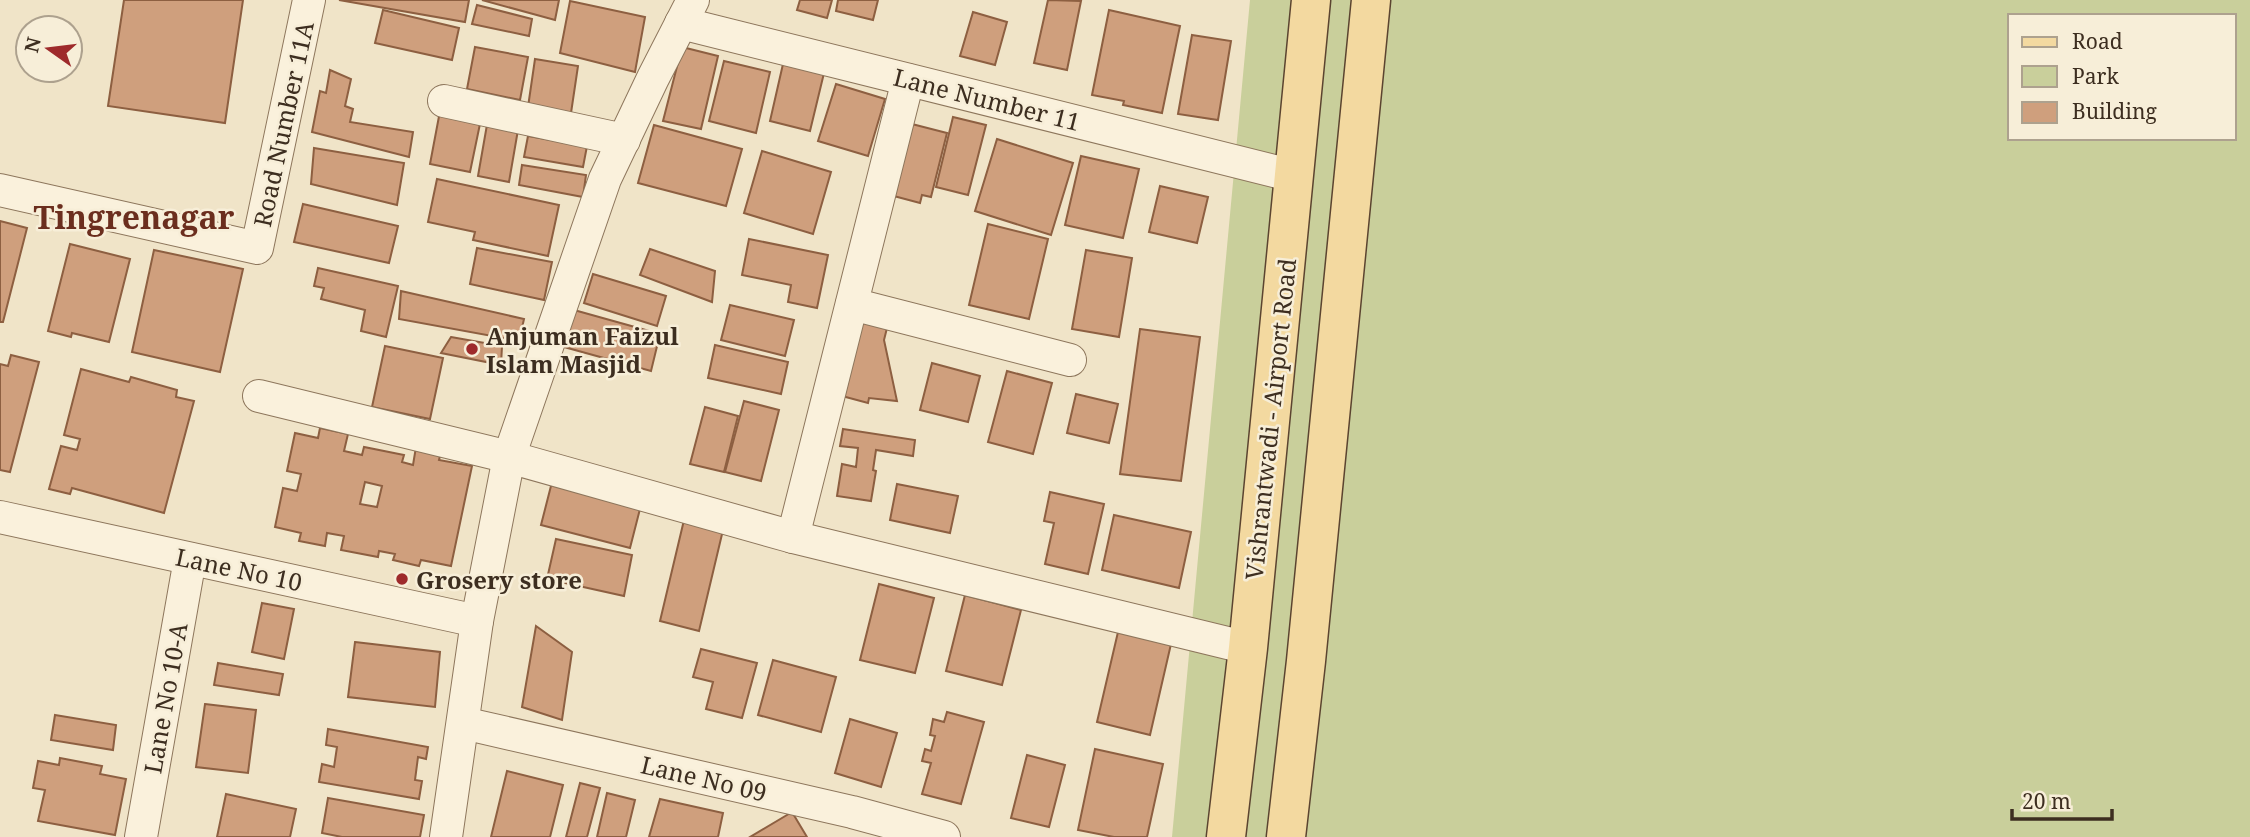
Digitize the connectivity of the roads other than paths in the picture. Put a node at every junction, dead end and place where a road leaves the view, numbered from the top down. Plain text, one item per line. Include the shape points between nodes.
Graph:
1 (309, 0) edge
2 (1311, 0) edge
3 (1371, 0) edge
4 (687, 12) edge
5 (908, 80) junction
6 (444, 101) dead end
7 (624, 140) junction
8 (1294, 176) junction
9 (0, 190) edge
10 (852, 304) junction
11 (1070, 360) dead end
12 (259, 397) dead end
13 (509, 457) junction
14 (0, 517) edge
15 (793, 537) junction
16 (190, 559) junction
17 (477, 621) junction
18 (1248, 648) junction
19 (463, 723) junction
20 (141, 837) edge
21 (446, 837) edge
22 (944, 837) edge
23 (1226, 837) edge
24 (1286, 837) edge

1 - 9 street, Road Number 11A via 257,248
2 - 8 main road, Vishrantwadi - Airport Road
3 - 24 main road
4 - 5 street, Lane Number 11
4 - 7 street
5 - 8 street, Lane Number 11
5 - 10 street
6 - 7 street
7 - 13 street via 605,179
8 - 18 main road, Vishrantwadi - Airport Road
10 - 11 street
10 - 15 street
12 - 13 street
13 - 15 street
13 - 17 street
14 - 16 street, Lane No 10
15 - 18 street
16 - 17 street, Lane No 10
16 - 20 street, Lane No 10-A
17 - 19 street
18 - 23 main road, Vishrantwadi - Airport Road
19 - 21 street
19 - 22 street, Lane No 09

